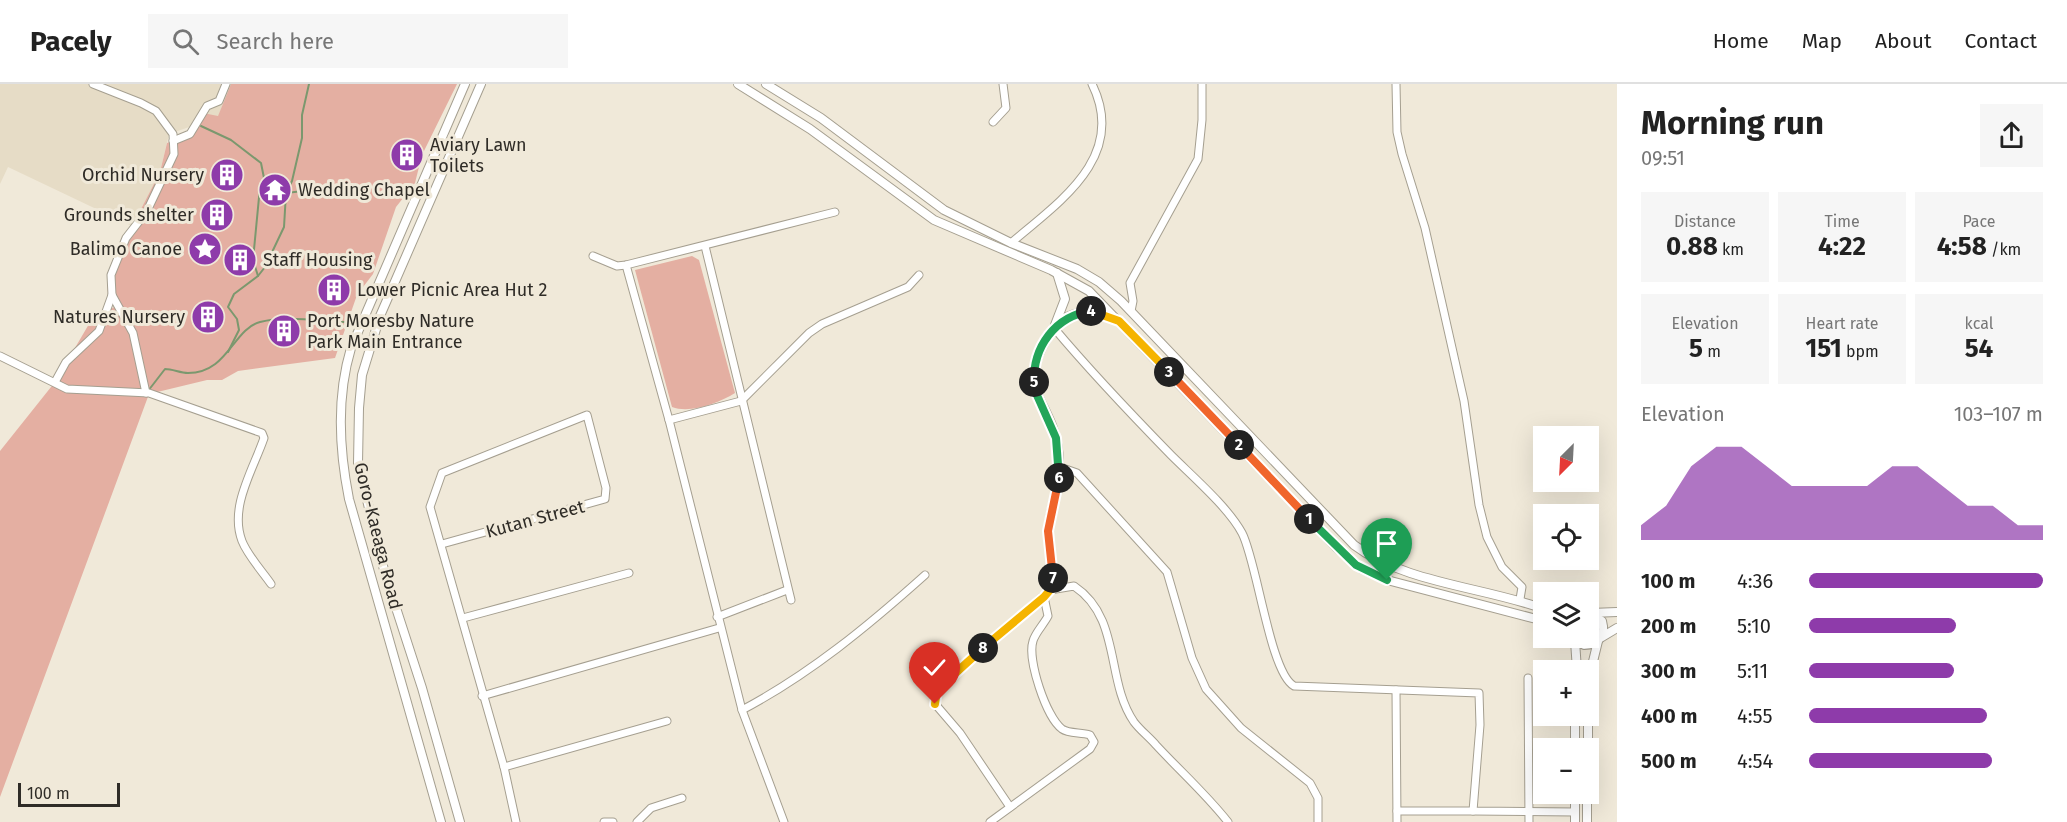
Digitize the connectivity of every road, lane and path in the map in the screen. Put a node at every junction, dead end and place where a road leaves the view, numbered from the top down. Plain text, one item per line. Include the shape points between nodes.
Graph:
1 (93, 84) edge
2 (226, 84) edge
3 (465, 84) edge
4 (481, 84) edge
5 (738, 84) edge
6 (766, 84) edge
7 (1003, 84) edge
8 (1092, 84) edge
9 (1202, 84) edge
10 (1396, 84) edge
11 (993, 122) dead end
12 (173, 141) junction
13 (835, 212) dead end
14 (1011, 243) junction
15 (705, 246) junction
16 (593, 256) dead end
17 (626, 265) junction
18 (1057, 273) junction
19 (919, 275) dead end
20 (112, 295) junction
21 (1131, 311) junction
22 (1119, 321) junction
23 (1054, 328) junction
24 (0, 356) edge
25 (55, 382) junction
26 (146, 393) junction
27 (741, 401) junction
28 (669, 420) junction
29 (1060, 467) junction
30 (442, 544) junction
31 (629, 573) dead end
32 (925, 575) dead end
33 (271, 584) dead end
34 (787, 590) junction
35 (1050, 590) junction
36 (1044, 597) junction
37 (1520, 599) junction
38 (791, 600) dead end
39 (1533, 604) edge
40 (1617, 612) edge
41 (1599, 613) edge
42 (717, 617) junction
43 (463, 618) junction
44 (1533, 618) edge
45 (1599, 619) edge
46 (719, 628) junction
47 (1617, 628) edge
48 (1599, 640) joint
49 (1528, 678) dead end
50 (1396, 690) junction
51 (482, 696) junction
52 (742, 710) junction
53 (667, 722) dead end
54 (504, 767) junction
55 (682, 798) dead end
56 (1575, 804) edge
57 (1587, 804) edge
58 (1010, 807) junction
59 (1397, 811) junction
60 (1529, 811) junction
61 (1473, 812) junction
62 (1494, 812) junction
63 (1575, 812) junction
64 (441, 822) edge
65 (460, 822) edge
66 (516, 822) edge
67 (604, 822) edge
68 (613, 822) edge
69 (637, 822) edge
70 (784, 822) edge
71 (990, 822) edge
72 (1228, 822) edge
73 (1318, 822) edge
74 (1397, 822) edge
75 (1493, 822) edge
76 (1529, 822) edge
77 (1575, 822) edge
78 (1587, 822) edge

1 - 12 street via 156,111
2 - 12 street via 219,100 207,106 190,134
3 - 64 main road, Goro-Kaeaga Road via 351,348 340,429 349,499
4 - 65 main road, Goro-Kaeaga Road via 380,316 362,375 359,408 358,463 385,574
5 - 18 main road via 862,165 934,220
6 - 14 main road via 821,118 936,205
7 - 11 street via 1006,108
8 - 14 street via 1102,115 1102,133 1095,156 1072,191
9 - 21 street via 1198,159 1130,283
10 - 37 street via 1402,154 1425,228 1464,401 1479,505 1487,537 1502,567 1522,586
12 - 20 street via 174,154 163,178 141,221 126,238 111,275
13 - 15 street
14 - 21 main road via 1088,274
15 - 17 street
15 - 27 street
16 - 17 street via 617,266
17 - 28 street
18 - 22 main road via 1089,291
18 - 23 main road via 1065,299
19 - 27 street via 909,287 822,324
20 - 25 street via 99,331 66,362
20 - 26 street via 133,333
21 - 37 main road via 1364,552 1397,569
22 - 23 main road via 1088,311 1059,322
22 - 44 main road via 1362,570 1406,586
23 - 29 street via 1036,360 1034,381 1056,438
23 - 50 street via 1242,533 1288,683
24 - 25 street
25 - 26 street via 67,389
26 - 33 street via 264,435 239,504 237,522 242,543
27 - 28 street
27 - 34 street
28 - 42 street
29 - 35 street via 1048,531 1053,571
29 - 73 street via 1077,473 1167,572 1192,658 1206,689 1241,728 1310,783 1318,798
30 - 30 street, Kutan Street via 430,507 442,473 587,415 606,488 605,499
30 - 43 street
31 - 43 street
32 - 52 street via 828,657
34 - 38 street
34 - 42 street
35 - 36 street
35 - 72 street via 1074,586 1088,595 1102,618 1125,705 1134,722 1204,791
36 - 58 street via 934,694 936,705
36 - 58 street via 1048,616 1033,639 1031,654 1038,684 1052,717 1062,729 1090,735 1094,742 1090,749
37 - 39 main road
40 - 41 main road
42 - 46 street
43 - 51 street
45 - 48 main road via 1604,628
46 - 51 street
46 - 52 street
47 - 48 main road
49 - 60 street
50 - 59 street
50 - 61 street via 1479,693
51 - 54 street
52 - 70 street
53 - 54 street
54 - 66 street
55 - 69 street via 651,808
56 - 63 main road
57 - 78 main road
58 - 71 street
59 - 61 street
59 - 74 street
60 - 62 street
60 - 63 street
60 - 76 street
61 - 62 street
62 - 75 street
63 - 77 main road
67 - 68 street

